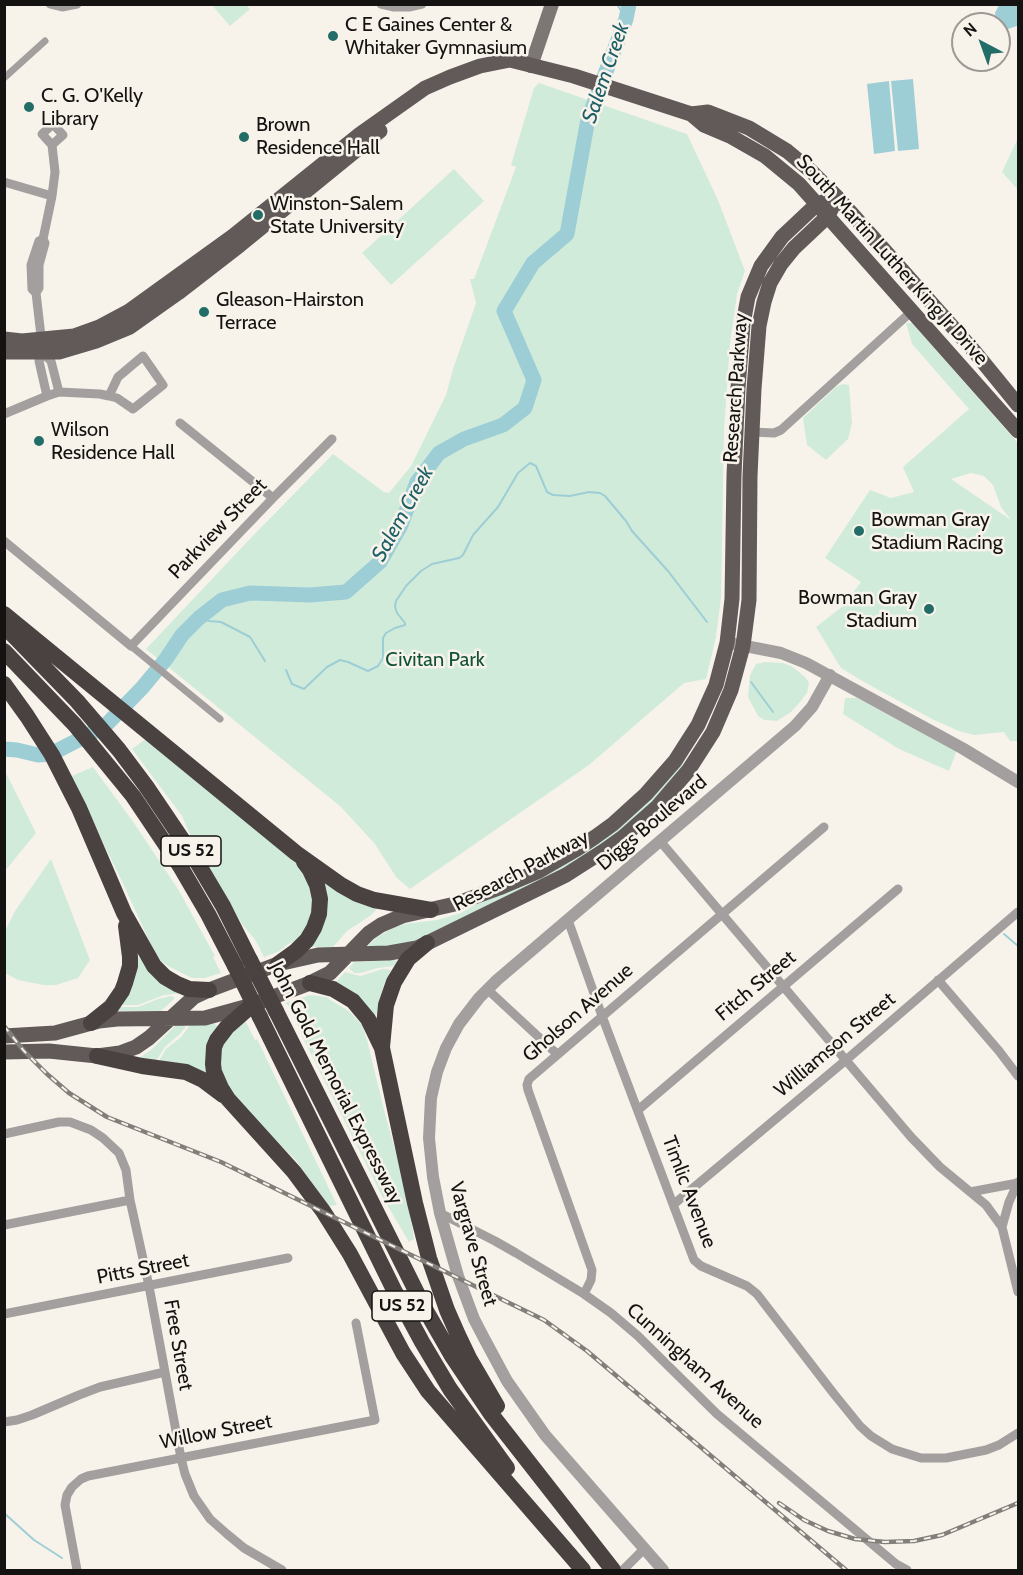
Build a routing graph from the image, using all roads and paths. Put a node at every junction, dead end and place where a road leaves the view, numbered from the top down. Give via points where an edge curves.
1 (50, 4) edge
2 (77, 4) edge
3 (381, 4) edge
4 (422, 4) edge
5 (552, 4) edge
6 (45, 41) dead end
7 (531, 66) junction
8 (4, 78) edge
9 (691, 114) junction
10 (52, 145) dead end
11 (4, 182) edge
12 (52, 196) junction
13 (837, 197) junction
14 (817, 204) junction
15 (828, 216) junction
16 (912, 311) junction
17 (4, 339) edge
18 (42, 346) junction
19 (4, 352) edge
20 (963, 369) junction
21 (60, 392) junction
22 (47, 396) junction
23 (109, 396) junction
24 (1018, 405) edge
25 (1018, 413) edge
26 (4, 414) edge
27 (180, 423) dead end
28 (1018, 431) edge
29 (752, 432) junction
30 (332, 439) dead end
31 (273, 498) junction
32 (4, 541) edge
33 (4, 614) edge
34 (4, 627) edge
35 (727, 642) junction
36 (744, 645) junction
37 (131, 646) junction
38 (4, 651) edge
39 (830, 675) junction
40 (4, 684) edge
41 (220, 719) dead end
42 (1018, 782) edge
43 (824, 827) dead end
44 (660, 842) junction
45 (296, 853) junction
46 (898, 889) dead end
47 (431, 910) junction
48 (1018, 912) edge
49 (124, 913) junction
50 (722, 914) junction
51 (568, 920) junction
52 (427, 944) junction
53 (347, 955) junction
54 (242, 963) junction
55 (278, 964) junction
56 (938, 980) junction
57 (310, 983) junction
58 (783, 986) junction
59 (487, 989) junction
60 (209, 990) junction
61 (262, 1011) junction
62 (602, 1016) junction
63 (171, 1018) junction
64 (91, 1023) junction
65 (4, 1035) edge
66 (382, 1048) junction
67 (4, 1052) edge
68 (557, 1054) junction
69 (97, 1056) junction
70 (846, 1060) junction
71 (1018, 1076) edge
72 (228, 1099) junction
73 (638, 1110) junction
74 (4, 1134) edge
75 (1018, 1183) edge
76 (970, 1192) junction
77 (130, 1200) junction
78 (674, 1204) junction
79 (440, 1213) junction
80 (4, 1225) edge
81 (1002, 1227) junction
82 (288, 1258) dead end
83 (149, 1286) junction
84 (1018, 1292) edge
85 (584, 1294) junction
86 (4, 1314) edge
87 (356, 1323) dead end
88 (165, 1372) junction
89 (4, 1422) edge
90 (1018, 1433) edge
91 (181, 1458) junction
92 (549, 1488) junction
93 (644, 1549) junction
94 (78, 1570) edge
95 (282, 1570) edge
96 (583, 1570) edge
97 (613, 1570) edge
98 (623, 1570) edge
99 (663, 1570) edge
100 (907, 1570) edge

1 - 2 street
3 - 4 street
5 - 7 main road
6 - 8 street
7 - 9 main road, South Martin Luther King Jr Drive
7 - 18 main road, South Martin Luther King Jr Drive via 510,60 480,66 425,88 129,311 99,327
9 - 13 main road, South Martin Luther King Jr Drive via 708,112 762,135 799,161
9 - 14 main road, South Martin Luther King Jr Drive via 704,125 765,156
10 - 12 street
11 - 12 street
12 - 18 street via 43,239 39,241 30,273
13 - 14 main road, Research Parkway
13 - 15 main road, Research Parkway
13 - 24 main road, South Martin Luther King Jr Drive
14 - 15 main road, South Martin Luther King Jr Drive
14 - 35 main road, Research Parkway via 774,246 748,297 738,388 732,599
15 - 16 main road, South Martin Luther King Jr Drive
15 - 29 main road, Research Parkway via 787,256 767,292 759,326
16 - 20 main road, South Martin Luther King Jr Drive
16 - 29 street via 781,430
17 - 18 main road, South Martin Luther King Jr Drive
18 - 19 main road, South Martin Luther King Jr Drive
18 - 21 street
18 - 22 street via 39,361
20 - 25 main road
20 - 28 main road, South Martin Luther King Jr Drive
21 - 22 street
21 - 23 street
22 - 26 street
23 - 23 street via 133,409 163,385 143,356 118,376
27 - 31 street
29 - 36 main road, Research Parkway via 749,600
30 - 31 street, Parkview Street
31 - 37 street, Parkview Street
32 - 37 street
33 - 45 highway
34 - 54 highway, John Gold Memorial Expressway / US 52 via 77,701 163,809 223,906
35 - 36 street
35 - 47 main road, Research Parkway via 716,685 698,725 675,761 630,810 539,871
36 - 39 street via 781,653
36 - 52 main road, Research Parkway via 731,690 712,732 688,771 658,806 586,863
37 - 41 street
38 - 54 highway, John Gold Memorial Expressway / US 52 via 103,758 149,819
39 - 42 street
39 - 44 street, Diggs Boulevard via 812,707 795,726
40 - 49 highway via 62,774
43 - 50 street, Gholson Avenue
44 - 50 street
44 - 51 street, Diggs Boulevard
45 - 47 highway via 357,894
45 - 55 highway via 317,885 319,914 307,940
46 - 58 street, Fitch Street
47 - 53 main road, Research Parkway via 381,925
48 - 56 street, Williamson Street
49 - 60 highway via 159,972 183,987
49 - 64 highway via 130,957 125,983 111,1007
50 - 58 street
50 - 62 street, Gholson Avenue
51 - 59 street, Diggs Boulevard
51 - 62 street, Timlic Avenue
52 - 53 main road, Research Parkway via 399,952
52 - 66 highway via 408,959 394,982 386,1005
53 - 55 main road, Research Parkway via 318,955
53 - 57 main road, Research Parkway via 330,973
54 - 61 highway, John Gold Memorial Expressway / US 52, bridge
55 - 60 main road, Research Parkway
56 - 70 street, Williamson Street
56 - 71 street
57 - 61 main road, Research Parkway
57 - 66 highway via 333,989 353,1001 364,1012
58 - 70 street
58 - 73 street, Fitch Street
59 - 68 street
59 - 79 street, Vargrave Street via 453,1035 434,1085 429,1138
60 - 63 main road, Research Parkway via 194,997
61 - 63 main road, Research Parkway
61 - 72 highway via 227,1027 214,1047 214,1072
61 - 92 highway, John Gold Memorial Expressway / US 52 via 438,1333 480,1400
61 - 96 highway, John Gold Memorial Expressway / US 52 via 426,1350 469,1418
62 - 68 street, Gholson Avenue
62 - 73 street, Timlic Avenue
63 - 64 main road, Research Parkway
63 - 69 main road, Research Parkway via 136,1047
64 - 65 main road, Research Parkway via 55,1033
66 - 92 highway via 422,1231 447,1310 481,1380
67 - 69 main road, Research Parkway
68 - 85 street, Gholson Avenue via 527,1085 592,1270
69 - 72 highway via 186,1072
70 - 76 street via 911,1137
70 - 78 street, Williamson Street
72 - 96 highway via 294,1172 323,1211 428,1391
73 - 78 street, Timlic Avenue
74 - 77 street, Free Street via 59,1122 91,1130 123,1160
75 - 76 street
75 - 81 street
76 - 81 street via 986,1205
77 - 80 street
77 - 83 street, Free Street
78 - 90 street, Timlic Avenue via 694,1260 757,1294 860,1426 879,1442 921,1458 946,1458 985,1450
79 - 85 street, Cunningham Avenue
79 - 93 street, Vargrave Street via 465,1298 507,1381 545,1436
81 - 84 street
82 - 83 street, Pitts Street
83 - 86 street, Pitts Street
83 - 88 street, Free Street
85 - 100 street, Cunningham Avenue via 631,1330 717,1414
87 - 91 street, Willow Street via 375,1420
88 - 89 street via 100,1387 32,1415
88 - 91 street, Free Street
91 - 94 street, Willow Street via 88,1476 76,1483 65,1500 65,1511
91 - 95 street, Free Street via 194,1496 210,1519 244,1548
92 - 97 highway, John Gold Memorial Expressway / US 52
93 - 98 street
93 - 99 street, Vargrave Street

